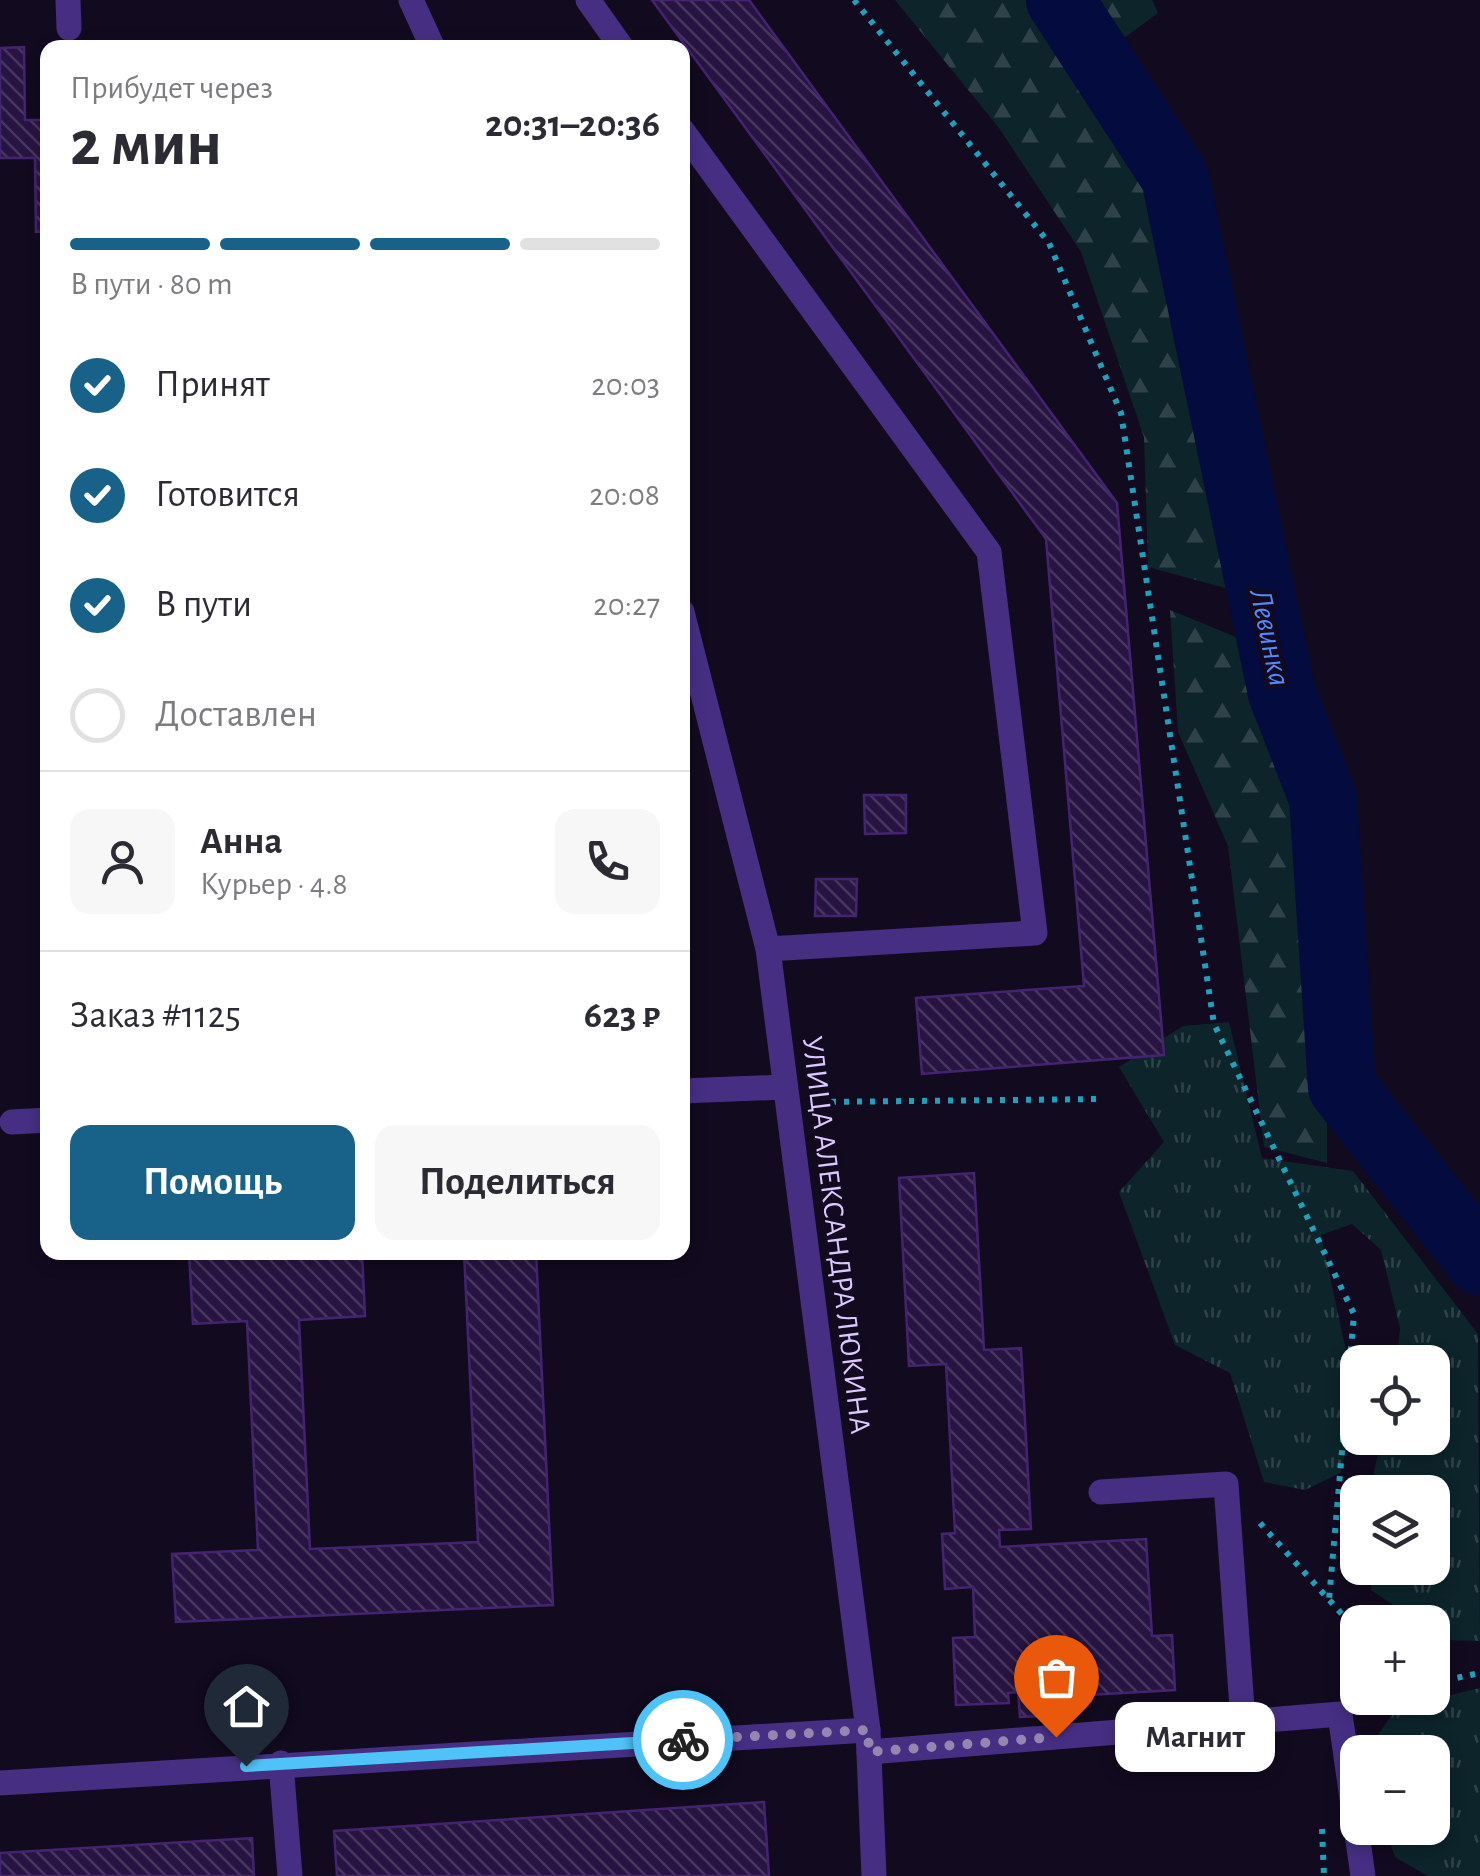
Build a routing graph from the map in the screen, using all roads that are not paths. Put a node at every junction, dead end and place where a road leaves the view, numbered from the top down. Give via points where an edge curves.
1 (68, 0) edge
2 (411, 0) edge
3 (588, 0) edge
4 (69, 28) dead end
5 (429, 40) edge
6 (616, 40) edge
7 (690, 141) edge
8 (690, 643) edge
9 (768, 949) junction
10 (690, 1091) edge
11 (786, 1095) junction
12 (40, 1120) edge
13 (12, 1122) dead end
14 (1102, 1492) dead end
15 (1242, 1722) junction
16 (868, 1741) junction
17 (281, 1763) junction
18 (0, 1783) edge
19 (290, 1876) edge
20 (874, 1876) edge
21 (1363, 1876) edge

1 - 4 street
2 - 5 street
3 - 6 street
7 - 9 street via 989,552 1035,932
8 - 9 street, УЛИЦА АЛЕКСАНДРА ЛЮКИНА
9 - 11 street, УЛИЦА АЛЕКСАНДРА ЛЮКИНА
10 - 11 street
11 - 16 street, УЛИЦА АЛЕКСАНДРА ЛЮКИНА
12 - 13 street
14 - 15 street via 1226,1484
15 - 16 street
15 - 21 street via 1340,1714
16 - 17 street
16 - 20 street, УЛИЦА АЛЕКСАНДРА ЛЮКИНА
17 - 18 street
17 - 19 street

